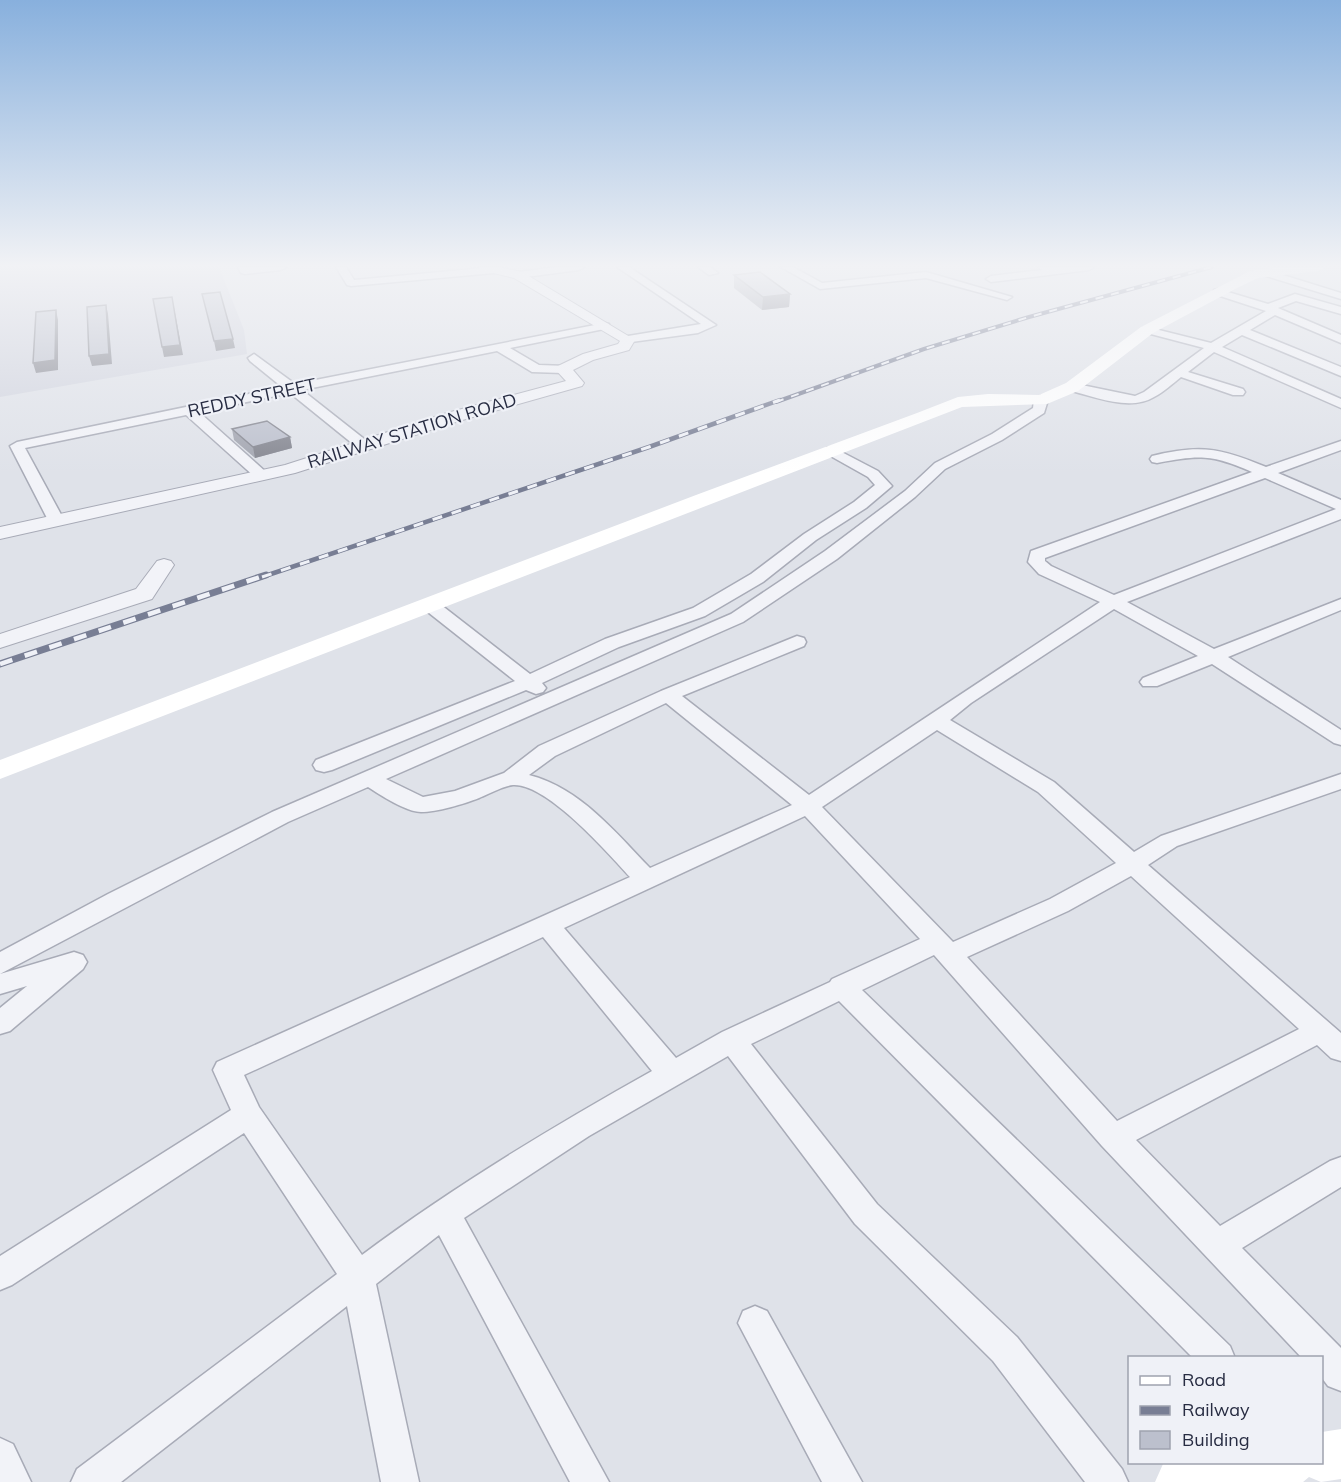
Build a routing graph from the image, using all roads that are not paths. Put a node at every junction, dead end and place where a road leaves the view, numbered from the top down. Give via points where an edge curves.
1 (554, 336) edge
2 (622, 336) edge
3 (655, 336) edge
4 (1139, 336) edge
5 (1172, 336) edge
6 (1232, 336) edge
7 (1254, 336) edge
8 (628, 340) junction
9 (1213, 346) junction
10 (499, 347) junction
11 (254, 358) dead end
12 (563, 369) junction
13 (1177, 372) junction
14 (1341, 372) edge
15 (1072, 387) junction
16 (294, 389) junction
17 (1238, 392) dead end
18 (1041, 400) junction
19 (1341, 404) edge
20 (191, 411) junction
21 (363, 445) junction
22 (1341, 445) edge
23 (832, 451) junction
24 (1157, 459) dead end
25 (1264, 472) junction
26 (261, 475) junction
27 (1341, 506) edge
28 (1341, 513) edge
29 (56, 520) junction
30 (0, 533) edge
31 (164, 565) dead end
32 (1113, 601) junction
33 (1341, 604) edge
34 (430, 605) junction
35 (0, 641) edge
36 (797, 642) dead end
37 (1213, 656) junction
38 (529, 682) junction
39 (1150, 682) dead end
40 (668, 695) junction
41 (551, 700) junction
42 (937, 720) junction
43 (1341, 739) edge
44 (324, 765) dead end
45 (0, 770) edge
46 (369, 778) junction
47 (512, 778) junction
48 (1341, 781) edge
49 (808, 806) junction
50 (1131, 864) junction
51 (647, 880) junction
52 (547, 925) junction
53 (944, 948) junction
54 (0, 964) edge
55 (0, 984) edge
56 (841, 986) junction
57 (0, 1023) edge
58 (1319, 1031) junction
59 (732, 1040) junction
60 (1341, 1050) edge
61 (672, 1074) junction
62 (248, 1115) junction
63 (1113, 1137) junction
64 (1341, 1171) edge
65 (444, 1213) junction
66 (1217, 1245) junction
67 (0, 1274) edge
68 (358, 1277) junction
69 (755, 1323) dead end
70 (1216, 1356) edge
71 (1341, 1373) edge
72 (1341, 1454) edge
73 (0, 1457) edge
74 (1323, 1457) edge
75 (1279, 1464) edge
76 (1305, 1464) edge
77 (12, 1482) edge
78 (90, 1482) edge
79 (400, 1482) edge
80 (590, 1482) edge
81 (843, 1482) edge
82 (1109, 1482) edge
83 (1182, 1482) edge
84 (1317, 1482) edge

1 - 10 street, REDDY STREET
2 - 8 street
3 - 8 street
4 - 15 main road
5 - 9 street
6 - 9 street
7 - 14 street
8 - 12 street via 624,347
9 - 13 street
9 - 19 street
10 - 12 street via 536,369
10 - 16 street, REDDY STREET
11 - 16 street
12 - 21 street, RAILWAY STATION ROAD via 576,383
13 - 15 street via 1149,395 1136,400
13 - 17 street
15 - 18 main road
16 - 20 street, REDDY STREET
16 - 21 street
18 - 23 main road via 958,402
18 - 41 street via 1039,411 940,466 831,555 737,618
20 - 26 street
20 - 29 street, REDDY STREET via 17,446
21 - 26 street, RAILWAY STATION ROAD
22 - 25 street
23 - 34 main road
23 - 38 street via 873,474 884,486 757,578 699,612 612,643
24 - 25 street via 1195,451 1213,452
25 - 27 street
25 - 32 street via 1037,555 1036,562 1045,570
26 - 29 street, RAILWAY STATION ROAD
28 - 32 street
29 - 30 street, RAILWAY STATION ROAD
31 - 35 street via 144,594
32 - 37 street
32 - 42 street
33 - 37 street
34 - 38 street
34 - 45 main road
36 - 40 street
37 - 39 street
37 - 43 street
38 - 41 street
38 - 44 street
40 - 47 street via 547,751
40 - 49 street
41 - 46 street
42 - 49 street
42 - 50 street via 1046,787
46 - 47 street via 421,805 460,797
46 - 54 street via 280,817
47 - 51 street via 530,780 568,803
48 - 50 street via 1169,841
49 - 51 street
49 - 53 street
50 - 53 street via 1059,905
50 - 58 street
51 - 52 street
52 - 61 street
52 - 62 street via 227,1070
53 - 56 street
53 - 63 street
55 - 57 street via 74,962
56 - 59 street
56 - 70 street
58 - 60 street
58 - 63 street
59 - 61 street
59 - 82 street via 866,1214 1005,1348
61 - 65 street via 578,1127
62 - 67 street
62 - 68 street
63 - 66 street
64 - 66 street
65 - 68 street
65 - 80 street
66 - 71 street
68 - 78 street
68 - 79 street
69 - 81 street
72 - 74 main road
73 - 77 street
75 - 83 main road
76 - 84 street

